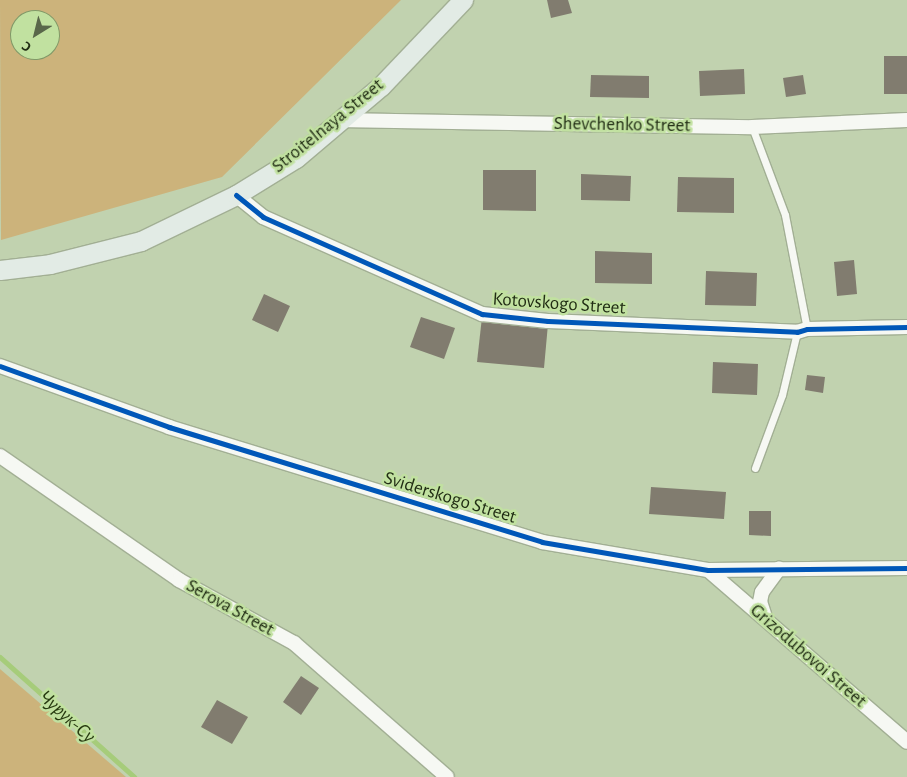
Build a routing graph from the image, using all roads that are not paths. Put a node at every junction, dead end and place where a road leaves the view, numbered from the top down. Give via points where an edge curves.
1 (463, 0) edge
2 (338, 120) junction
3 (907, 120) edge
4 (752, 127) junction
5 (236, 195) junction
6 (0, 270) edge
7 (907, 327) edge
8 (802, 330) junction
9 (0, 366) edge
10 (0, 456) edge
11 (755, 468) dead end
12 (907, 568) edge
13 (779, 569) junction
14 (708, 570) junction
15 (766, 618) junction
16 (907, 742) edge
17 (446, 777) edge

1 - 2 main road, Stroitelnaya Street via 381,86
2 - 4 street, Shevchenko Street
2 - 5 main road, Stroitelnaya Street via 296,158
3 - 4 street, Shevchenko Street
4 - 8 lane via 785,214
5 - 6 main road, Stroitelnaya Street via 141,241 50,264
5 - 8 street, Kotovskogo Street via 263,217 482,314 548,321
7 - 8 street, Kotovskogo Street
8 - 11 lane
9 - 14 street, Sviderskogo Street via 169,427 542,542
10 - 17 street, Serova Street via 179,580 294,643
12 - 13 street, Sviderskogo Street
13 - 14 street, Sviderskogo Street
13 - 15 street via 762,592 760,602
14 - 15 street, Grizodubovoi Street
15 - 16 street, Grizodubovoi Street

